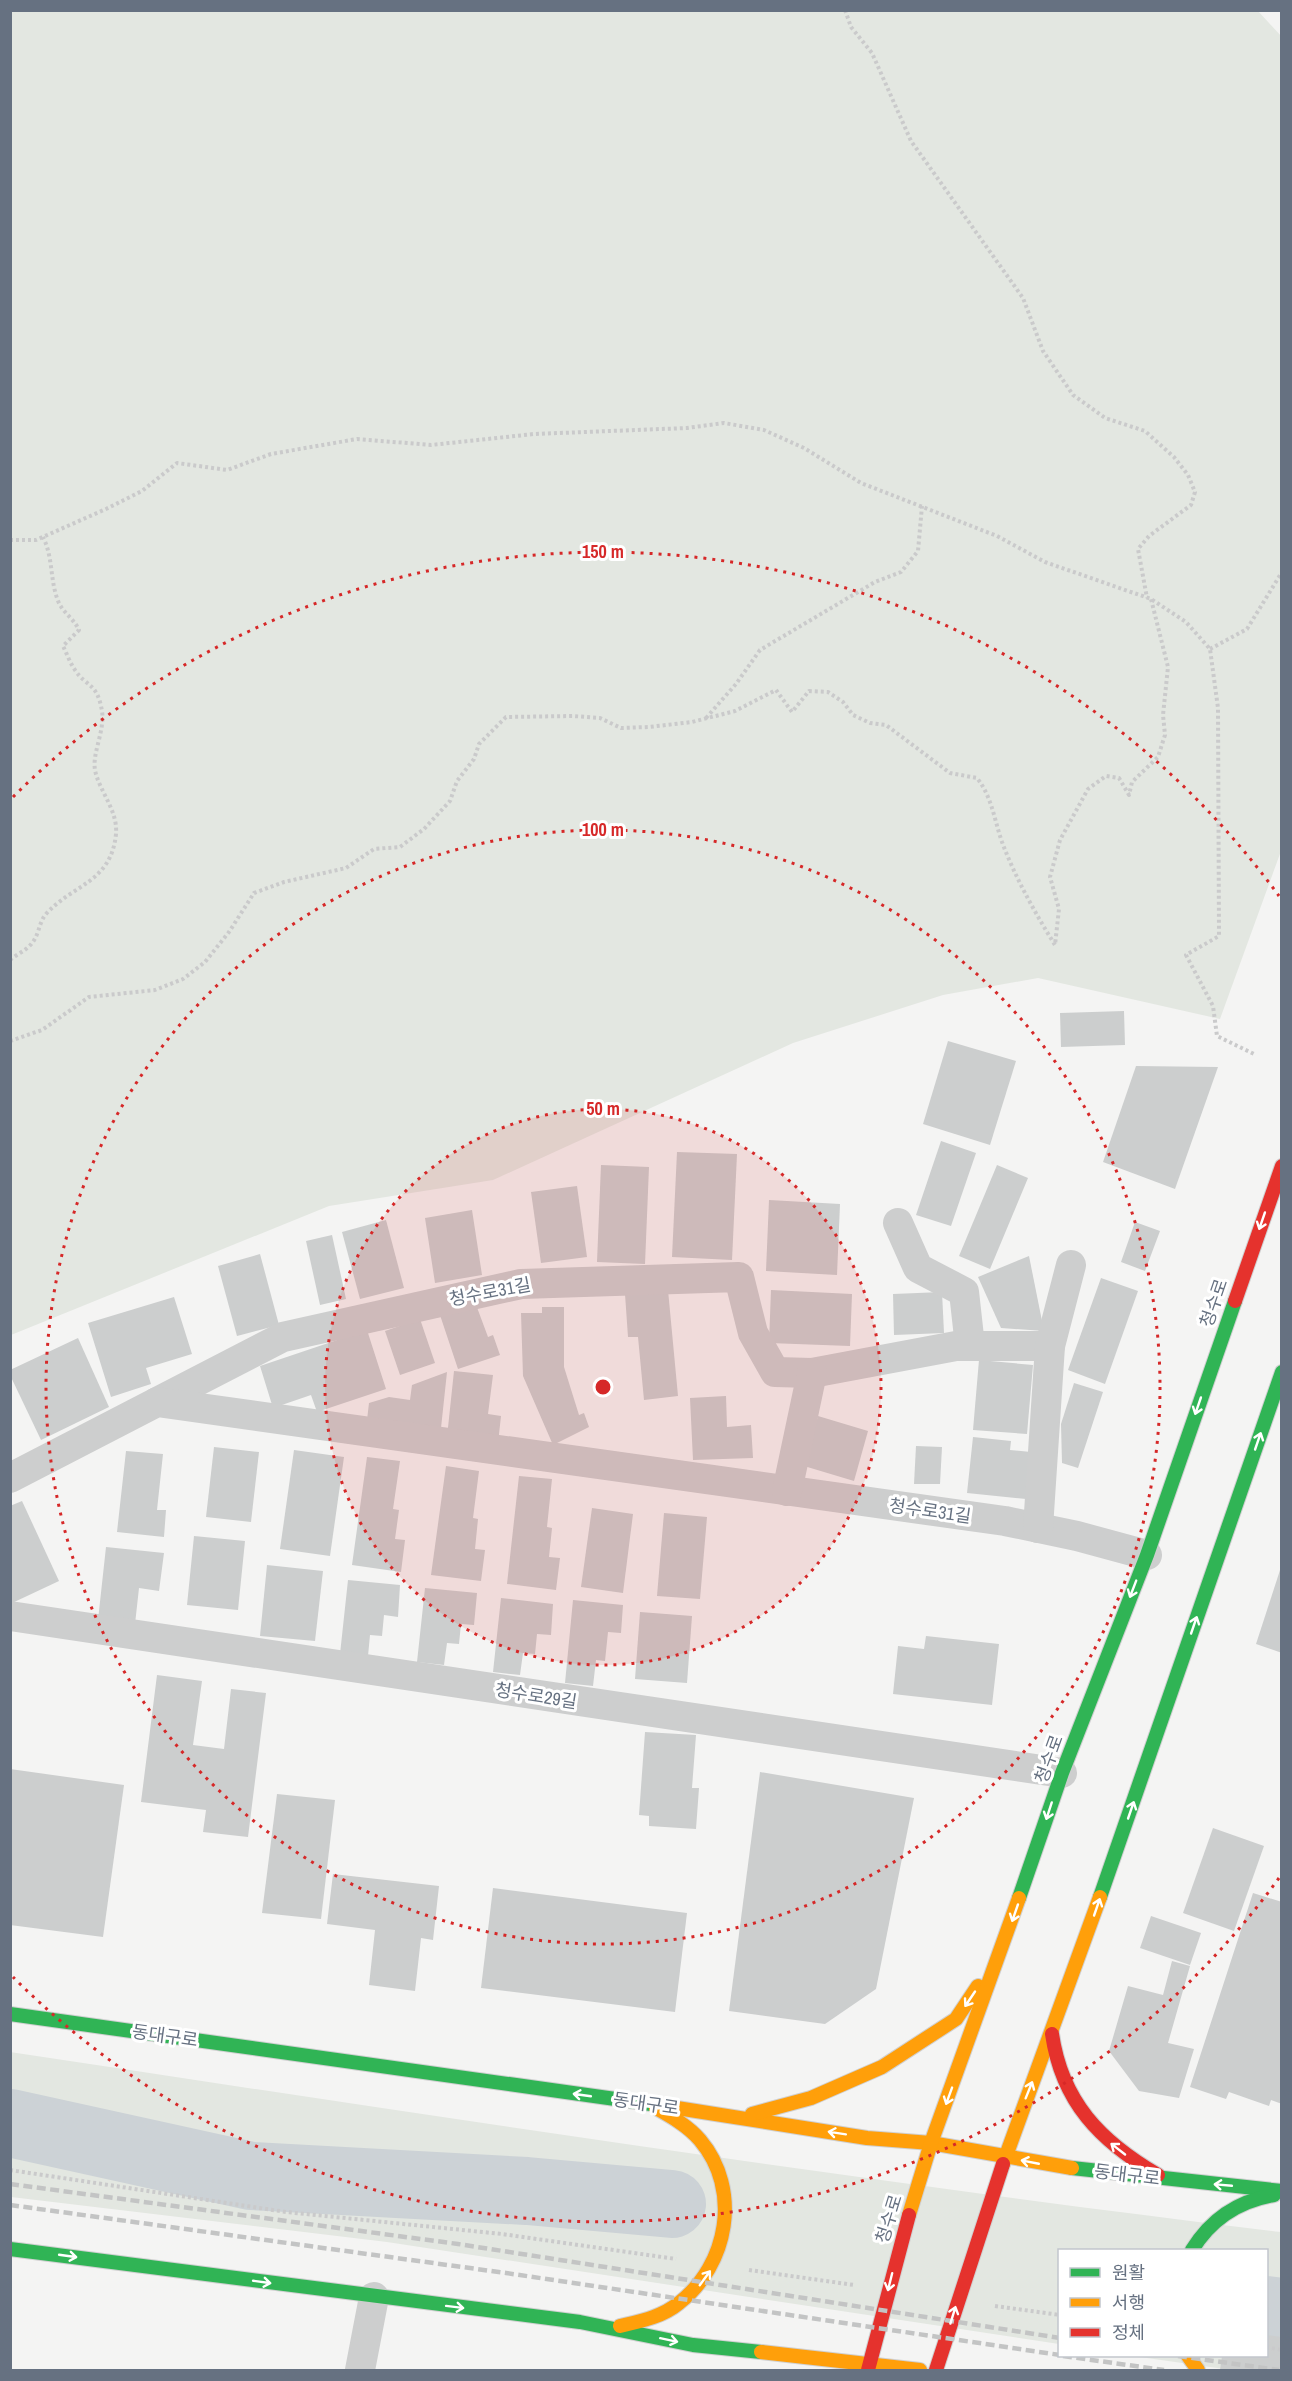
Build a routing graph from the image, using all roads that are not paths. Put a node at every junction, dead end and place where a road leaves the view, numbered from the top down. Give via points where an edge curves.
1 (1281, 1166) edge
2 (898, 1223) dead end
3 (1071, 1265) dead end
4 (970, 1346) junction
5 (1050, 1346) junction
6 (1281, 1372) edge
7 (812, 1373) junction
8 (157, 1402) junction
9 (10, 1478) edge
10 (787, 1491) junction
11 (1038, 1528) junction
12 (1147, 1555) junction
13 (10, 1616) edge
14 (1062, 1773) junction
15 (1002, 1950) junction
16 (10, 2014) edge
17 (1052, 2034) junction
18 (625, 2100) junction
19 (735, 2117) junction
20 (931, 2144) junction
21 (1005, 2157) junction
22 (1167, 2180) junction
23 (1281, 2192) edge
24 (10, 2249) edge
25 (1192, 2249) edge
26 (374, 2297) junction
27 (580, 2322) junction
28 (693, 2345) junction
29 (1189, 2357) edge
30 (720, 2363) dead end
31 (869, 2368) edge
32 (360, 2370) edge
33 (920, 2370) edge
34 (936, 2370) edge
35 (1198, 2370) edge

1 -> 12 main road, 청수로
2 - 4 street via 918,1268 964,1292
3 - 5 street
4 - 5 street, 청수로31길
4 - 7 street, 청수로31길
5 - 11 street
17 -> 6 main road
7 - 8 street, 청수로31길 via 775,1372 753,1333 739,1276 521,1284 283,1337
7 - 10 street
8 - 9 street, 청수로31길
8 - 10 street, 청수로31길
10 - 11 street, 청수로31길
11 - 12 street, 청수로31길
12 -> 14 main road, 청수로
13 - 14 street, 청수로29길
14 -> 15 main road, 청수로
15 -> 19 main road via 956,2019 920,2044 838,2088
15 -> 20 main road, 청수로
18 -> 16 main road, 동대구로
21 -> 17 main road
22 -> 17 main road via 1113,2147 1091,2124 1072,2098 1054,2058
18 - 19 main road, 동대구로
27 -> 18 main road via 611,2327 642,2324 671,2312 695,2291 714,2266 725,2236 726,2205 720,2174 705,2146 683,2124 656,2108
20 -> 19 main road, 동대구로
20 - 21 main road, 동대구로
20 -> 31 main road, 청수로 via 900,2244
22 -> 21 main road, 동대구로
34 -> 21 main road
23 -> 22 main road, 동대구로
23 - 25 main road via 1258,2196 1224,2213
24 -> 26 main road
26 -> 27 main road
26 - 32 street
27 -> 28 main road
28 - 30 main road
28 - 31 main road
29 - 35 main road
31 - 33 main road

